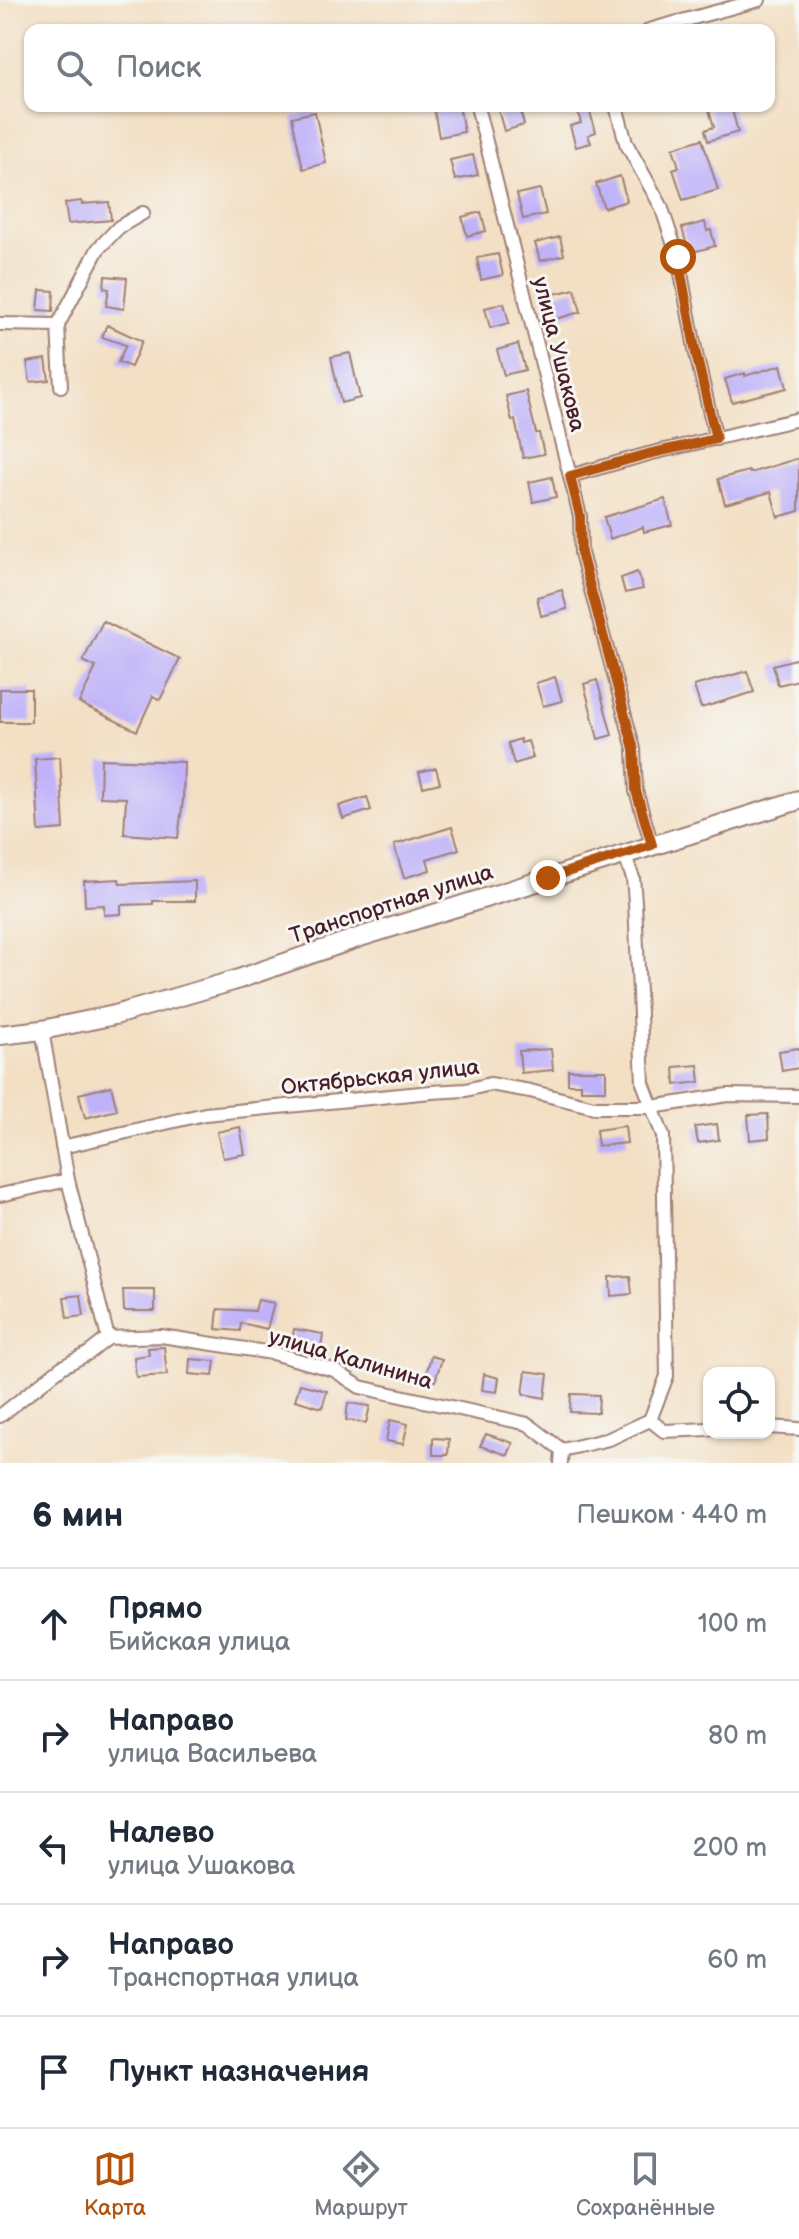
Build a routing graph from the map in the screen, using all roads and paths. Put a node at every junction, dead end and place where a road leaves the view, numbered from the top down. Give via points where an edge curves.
1 (759, 0) edge
2 (671, 24) edge
3 (479, 112) edge
4 (618, 112) edge
5 (143, 213) dead end
6 (0, 324) edge
7 (58, 325) junction
8 (61, 386) dead end
9 (799, 419) edge
10 (716, 439) junction
11 (570, 476) junction
12 (799, 800) edge
13 (652, 845) junction
14 (624, 854) junction
15 (42, 1030) junction
16 (0, 1035) edge
17 (799, 1096) edge
18 (652, 1107) junction
19 (62, 1147) junction
20 (68, 1180) junction
21 (0, 1195) edge
22 (108, 1338) junction
23 (0, 1416) edge
24 (650, 1420) junction
25 (775, 1427) edge
26 (703, 1429) edge
27 (799, 1429) edge
28 (561, 1456) edge

1 - 2 street
3 - 11 street, улица Ушакова
4 - 10 street via 626,143 661,206 678,257
5 - 7 street via 119,227 98,249
6 - 7 street
7 - 8 street
9 - 10 street
10 - 11 street
11 - 13 street, улица Ушакова via 580,516 581,553 634,749 636,791
12 - 13 main road, Транспортная улица
13 - 14 main road, Транспортная улица
14 - 15 main road, Транспортная улица via 233,981
14 - 18 street via 633,878 643,1083
15 - 16 main road, Транспортная улица
15 - 19 street
17 - 18 street, Октябрьская улица via 728,1095
18 - 19 street, Октябрьская улица via 594,1107 490,1084 205,1114
18 - 24 street via 663,1136 667,1376
19 - 20 street
20 - 21 street
20 - 22 street
22 - 23 street
22 - 28 street, улица Калинина via 161,1336 272,1353 334,1370 360,1387 528,1424
24 - 26 street via 664,1431
24 - 28 street
25 - 27 street

